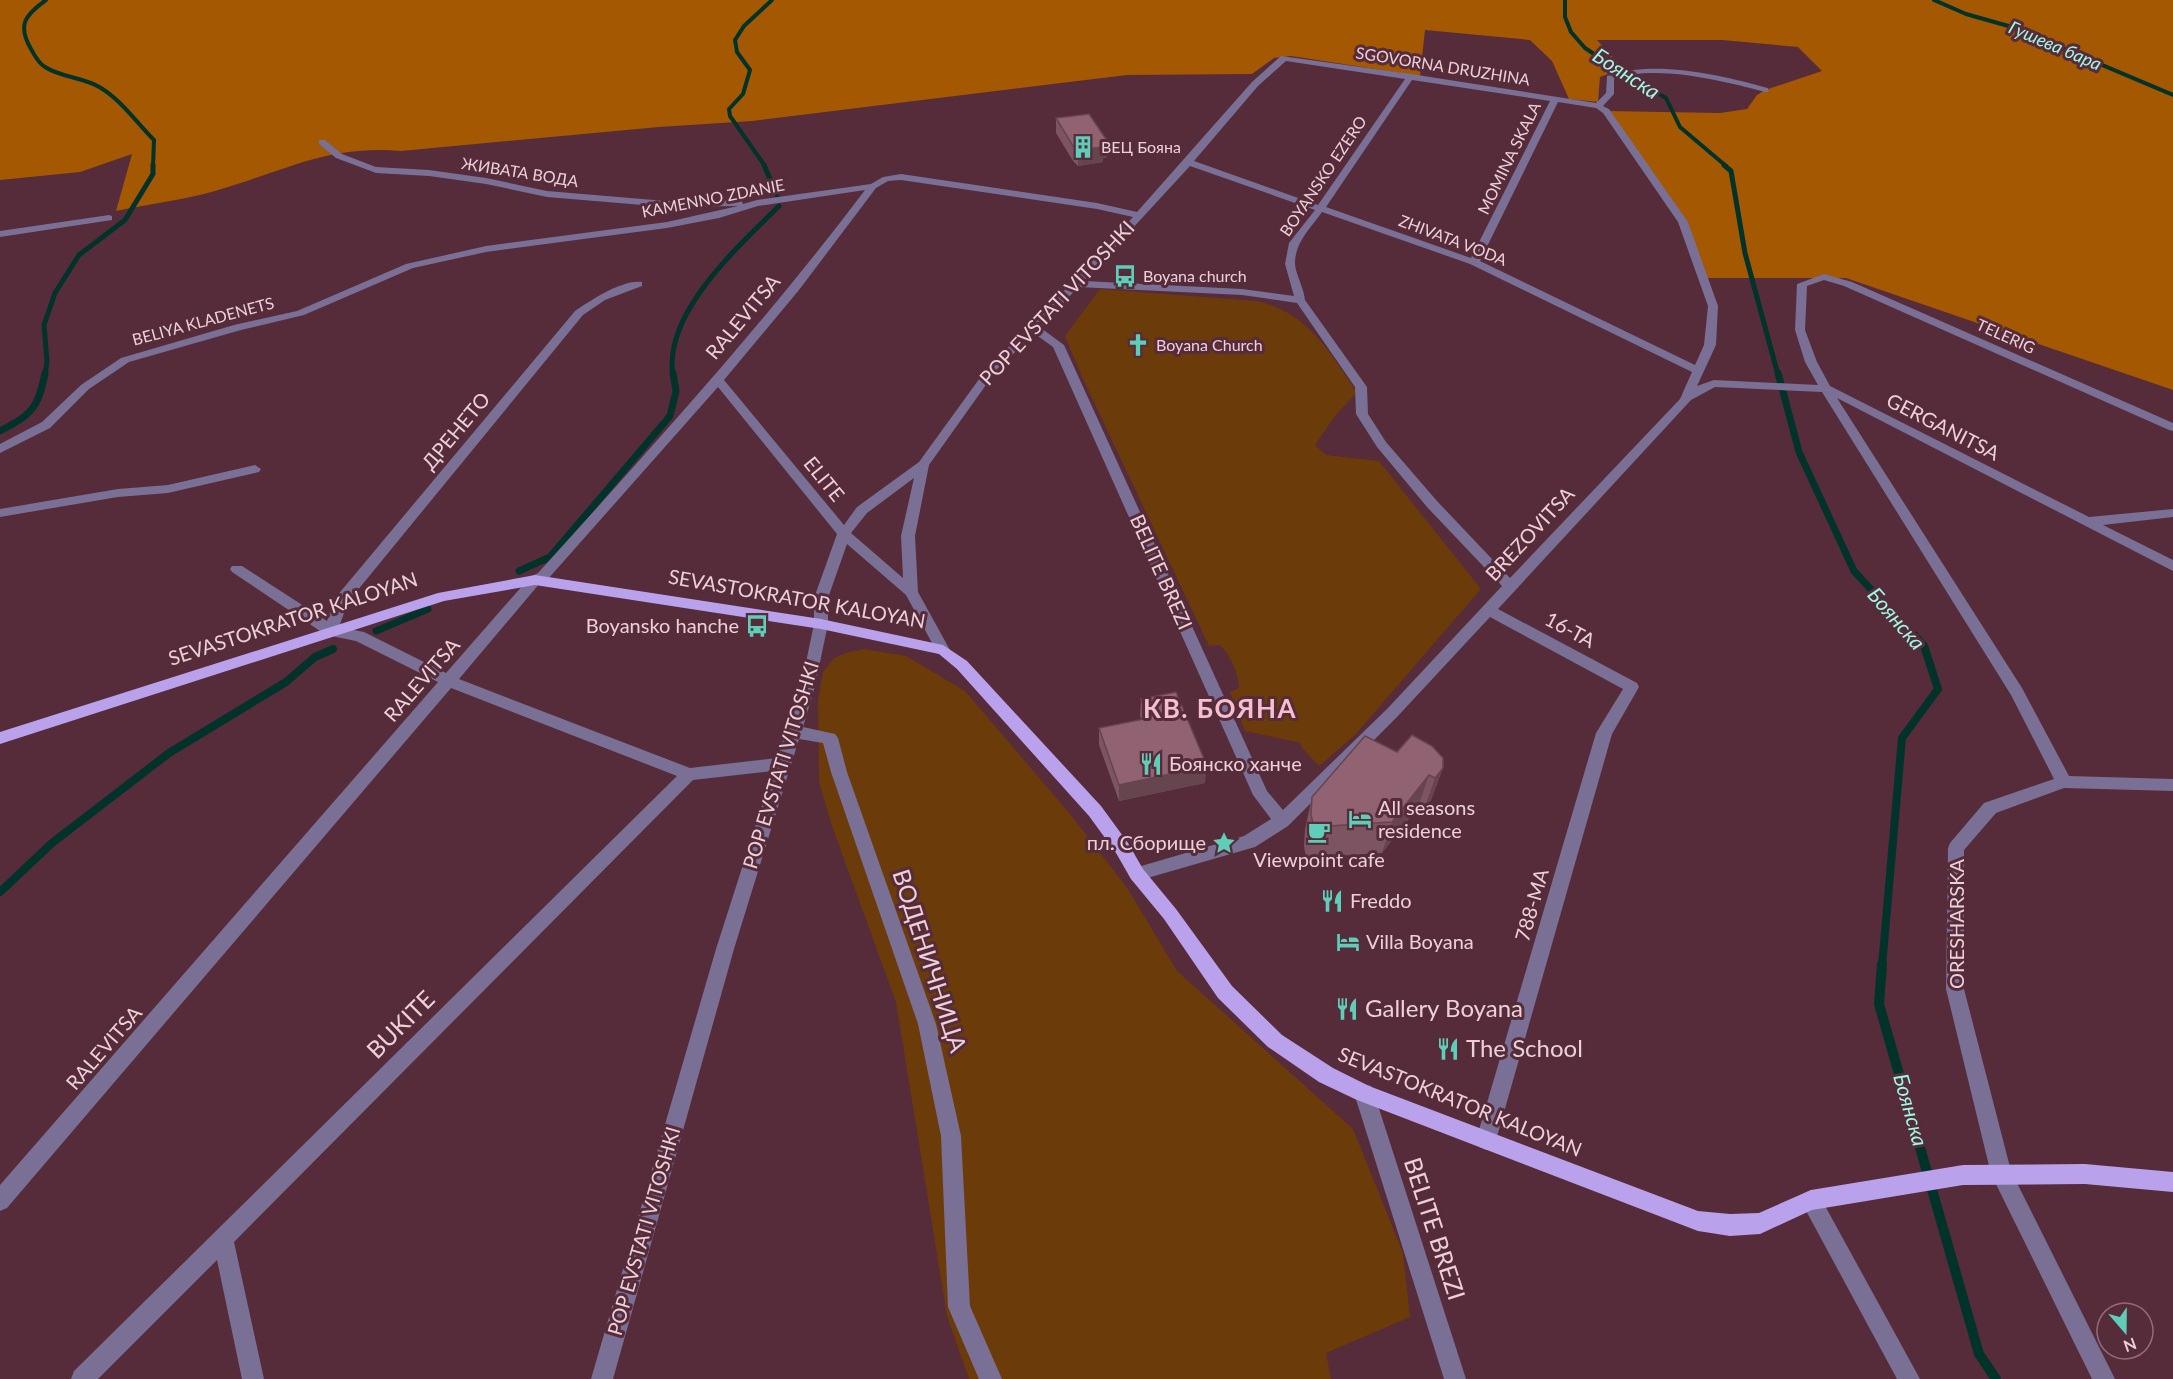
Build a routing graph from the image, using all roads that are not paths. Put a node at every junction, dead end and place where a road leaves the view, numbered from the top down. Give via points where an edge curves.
1 (1284, 58) joint
2 (1411, 76) junction
3 (1765, 90) dead end
4 (1555, 99) junction
5 (1598, 106) junction
6 (322, 142) dead end
7 (1187, 162) junction
8 (873, 186) junction
9 (757, 203) junction
10 (1320, 209) junction
11 (1139, 215) junction
12 (109, 218) dead end
13 (0, 234) edge
14 (1474, 262) junction
15 (638, 284) dead end
16 (1076, 284) junction
17 (1300, 300) junction
18 (300, 313) joint
19 (1035, 328) junction
20 (1698, 371) junction
21 (718, 380) junction
22 (1828, 389) junction
23 (1685, 400) junction
24 (2173, 428) edge
25 (0, 449) edge
26 (923, 465) junction
27 (255, 469) dead end
28 (0, 513) edge
29 (2173, 513) edge
30 (2085, 522) junction
31 (844, 534) junction
32 (2173, 566) edge
33 (237, 569) dead end
34 (535, 580) junction
35 (1510, 586) junction
36 (911, 592) junction
37 (1489, 610) junction
38 (821, 624) junction
39 (331, 631) junction
40 (943, 650) junction
41 (449, 681) junction
42 (1632, 687) joint
43 (794, 732) junction
44 (0, 738) edge
45 (784, 764) junction
46 (689, 774) junction
47 (2064, 782) junction
48 (2173, 785) edge
49 (1282, 822) junction
50 (1137, 874) junction
51 (1364, 1093) junction
52 (1486, 1140) junction
53 (2001, 1174) junction
54 (2173, 1182) edge
55 (1811, 1200) junction
56 (0, 1201) edge
57 (223, 1240) junction
58 (82, 1379) edge
59 (253, 1379) edge
60 (602, 1379) edge
61 (990, 1379) edge
62 (1455, 1379) edge
63 (1909, 1379) edge
64 (2104, 1379) edge

1 - 2 street, SGOVORNA DRUZHINA
1 - 7 street, POP EVSTATI VITOSHKI via 1255,84
2 - 4 street, SGOVORNA DRUZHINA
2 - 10 street, BOYANSKO EZERO
3 - 5 street via 1747,83 1638,70 1610,78 1610,94
4 - 5 street, SGOVORNA DRUZHINA
4 - 14 street, MOMINA SKALA
5 - 20 street, BREZOVITSA via 1606,111 1683,222 1713,306 1710,345
6 - 9 street, ЖИВАТА ВОДА via 339,156 361,166 486,181 547,194 666,204
7 - 10 street, ZHIVATA VODA
7 - 11 street, POP EVSTATI VITOSHKI
8 - 9 street, KAMENNO ZDANIE
8 - 11 street, KAMENNO ZDANIE via 906,176
8 - 21 street, RALEVITSA
9 - 18 street, KAMENNO ZDANIE via 667,225 486,249 426,261
10 - 14 street, ZHIVATA VODA
10 - 17 street, BOYANSKO EZERO via 1290,254
11 - 16 street, POP EVSTATI VITOSHKI
12 - 13 street
14 - 20 street, ZHIVATA VODA
15 - 39 street, ДРЕНЕТО via 601,298 579,313 341,600
16 - 17 street via 1242,292
16 - 19 street, POP EVSTATI VITOSHKI
17 - 35 street, BOYANSKO EZERO via 1361,387 1362,414 1381,444
18 - 25 street, BELIYA KLADENETS via 125,360 85,387 46,425
19 - 26 street, POP EVSTATI VITOSHKI via 994,366
19 - 49 street, BELITE BREZI via 1058,345 1261,795
20 - 23 street, BREZOVITSA
21 - 31 street, ELITE
21 - 34 street, RALEVITSA via 543,576
22 - 23 street, GERGANITSA via 1714,383
22 - 24 street, TELERIG via 1811,362 1800,330 1802,284 1824,277 1848,284
22 - 30 street, GERGANITSA
22 - 47 street via 1844,421 2017,692
23 - 35 street, BREZOVITSA
26 - 31 street, POP EVSTATI VITOSHKI via 862,510
26 - 36 street via 908,536
27 - 28 street via 168,489 118,493
29 - 30 street
30 - 32 street, GERGANITSA
31 - 36 street, ELITE
31 - 38 street, POP EVSTATI VITOSHKI via 821,598
33 - 39 street
34 - 38 main road, SEVASTOKRATOR KALOYAN
34 - 39 main road, SEVASTOKRATOR KALOYAN via 443,596
34 - 41 street, RALEVITSA
35 - 37 street, BREZOVITSA
36 - 40 street
37 - 42 street, 16-ТА
37 - 49 street, BREZOVITSA
38 - 40 main road, SEVASTOKRATOR KALOYAN
38 - 43 street, POP EVSTATI VITOSHKI
39 - 41 street via 359,636
39 - 44 main road, SEVASTOKRATOR KALOYAN
40 - 50 main road, SEVASTOKRATOR KALOYAN via 962,665 1095,811
41 - 46 street
41 - 56 street, RALEVITSA
42 - 52 street, 788-МА via 1604,733
43 - 45 street, POP EVSTATI VITOSHKI
43 - 61 street, ВОДЕНИЧНИЦА via 830,738 927,1024 951,1136 959,1307
45 - 46 street
45 - 60 street, POP EVSTATI VITOSHKI via 725,950
46 - 57 street, BUKITE
47 - 48 street
47 - 53 street, ORESHARSKA via 1990,808 1956,848 1955,989
49 - 50 street, BREZOVITSA via 1249,842
50 - 51 main road, SEVASTOKRATOR KALOYAN via 1225,992 1250,1018 1300,1059
51 - 52 main road, SEVASTOKRATOR KALOYAN
51 - 62 street, BELITE BREZI
52 - 55 main road, SEVASTOKRATOR KALOYAN via 1698,1221 1760,1223
53 - 54 main road, SEVASTOKRATOR KALOYAN via 2085,1174
53 - 55 main road, SEVASTOKRATOR KALOYAN via 1963,1175
53 - 64 street, ORESHARSKA
55 - 63 street
57 - 58 street, BUKITE
57 - 59 street

